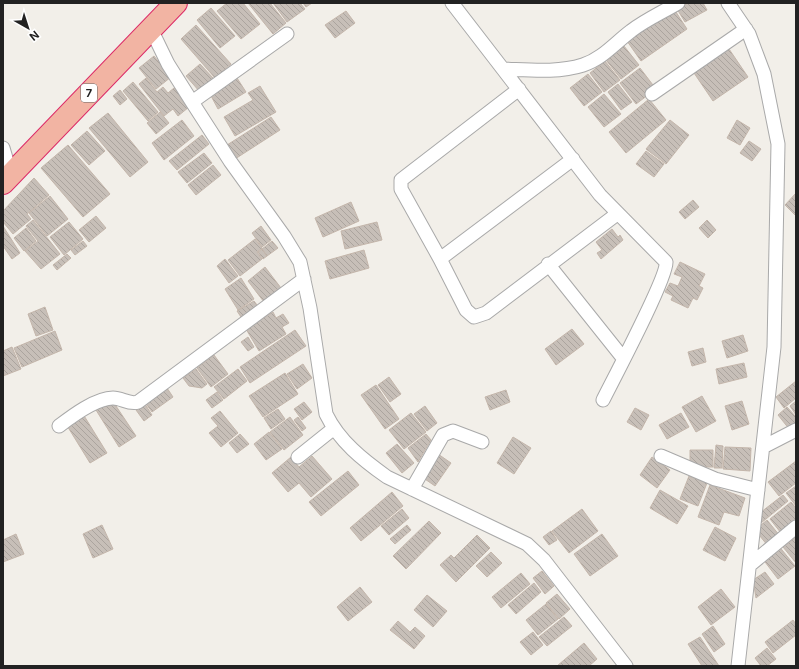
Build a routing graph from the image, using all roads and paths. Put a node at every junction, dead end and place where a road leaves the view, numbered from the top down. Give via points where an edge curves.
1 (176, 3) edge
2 (452, 3) edge
3 (678, 3) edge
4 (728, 3) edge
5 (151, 29) junction
6 (746, 29) junction
7 (287, 34) dead end
8 (503, 69) junction
9 (519, 89) junction
10 (652, 94) dead end
11 (192, 102) junction
12 (3, 148) edge
13 (573, 159) junction
14 (7, 179) edge
15 (617, 214) junction
16 (440, 259) junction
17 (548, 264) junction
18 (304, 279) junction
19 (623, 358) junction
20 (603, 400) dead end
21 (59, 426) dead end
22 (333, 429) junction
23 (796, 430) edge
24 (482, 442) dead end
25 (763, 448) junction
26 (661, 456) dead end
27 (298, 458) dead end
28 (412, 489) junction
29 (758, 490) junction
30 (796, 528) edge
31 (750, 565) junction
32 (626, 666) edge
33 (738, 666) edge

1 - 5 highway, 7
2 - 8 street
3 - 8 street via 632,31 603,55 584,65 539,71
4 - 6 street
5 - 11 street via 168,64
5 - 14 highway, 7
6 - 10 street
6 - 25 street via 764,74 778,144 774,347
7 - 11 street
8 - 9 street
9 - 13 street
9 - 16 street via 401,180 401,189
11 - 18 street via 230,161 284,236 300,262
12 - 14 street
13 - 15 street
13 - 16 street
15 - 17 street
15 - 19 street via 664,258 667,267
16 - 17 street via 466,310 474,317 486,312
17 - 19 street
18 - 21 street via 138,402 131,403 112,398 77,413
18 - 22 street via 326,414
19 - 20 street
22 - 27 street
22 - 28 street via 367,462 387,477
23 - 25 street
24 - 28 street via 452,431 443,435
25 - 29 street
26 - 29 street via 715,479
28 - 32 street via 527,544 544,560
29 - 31 street
30 - 31 street
31 - 33 street

